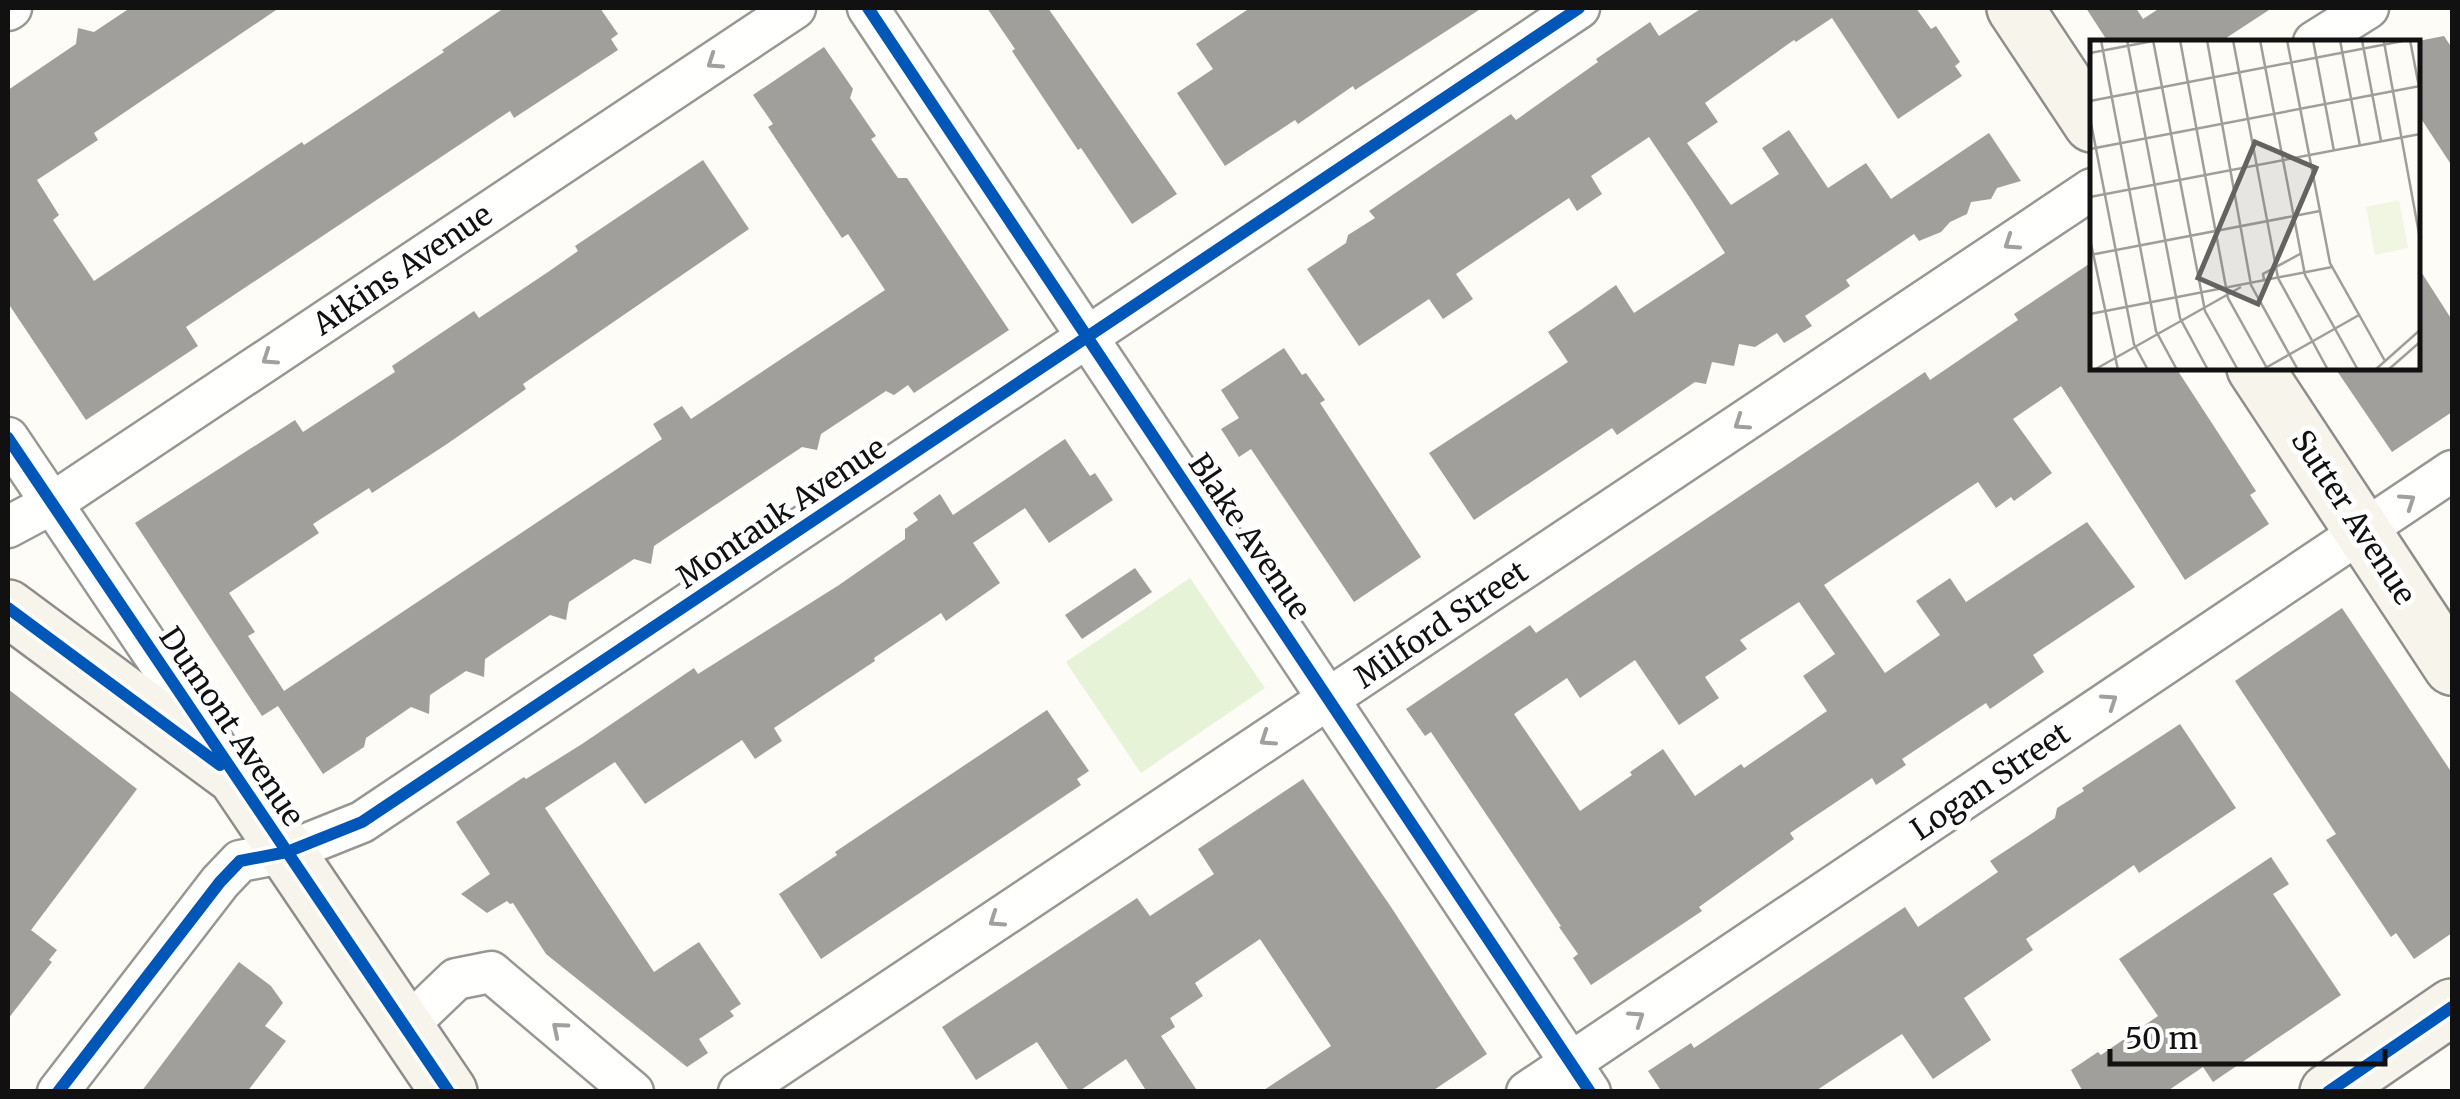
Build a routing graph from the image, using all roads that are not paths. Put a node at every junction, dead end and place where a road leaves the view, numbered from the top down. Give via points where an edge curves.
1 (795, 8) edge
2 (868, 8) edge
3 (1579, 8) edge
4 (2015, 8) edge
5 (2368, 8) edge
6 (2317, 40) edge
7 (2090, 121) edge
8 (2090, 190) edge
9 (1088, 336) junction
10 (2255, 370) edge
11 (8, 438) edge
12 (2452, 471) edge
13 (51, 504) junction
14 (8, 527) edge
15 (2364, 531) junction
16 (8, 608) edge
17 (2452, 668) edge
18 (1328, 698) junction
19 (236, 777) junction
20 (288, 852) junction
21 (2452, 1007) edge
22 (406, 1027) junction
23 (1580, 1077) edge
24 (58, 1092) edge
25 (450, 1092) edge
26 (633, 1092) edge
27 (739, 1092) edge
28 (1527, 1092) edge
29 (2328, 1092) edge

1 -> 13 street, Atkins Avenue
2 - 9 street, Blake Avenue
3 - 9 street, Montauk Avenue
4 - 7 street
5 - 6 street
8 -> 18 street, Milford Street
9 - 18 street, Blake Avenue
9 - 20 street, Montauk Avenue via 362,822
10 - 15 street, Sutter Avenue
11 - 13 street, Dumont Avenue
15 -> 12 street, Logan Street
13 - 14 street, Atkins Avenue
13 - 19 street, Dumont Avenue
15 - 17 street, Sutter Avenue
23 -> 15 street, Logan Street
16 - 19 street
18 - 23 street, Blake Avenue
18 -> 27 street, Milford Street
19 - 20 street, Dumont Avenue
20 - 22 street, Dumont Avenue
20 - 24 street, Montauk Avenue via 240,860
21 - 29 street
22 - 25 street, Dumont Avenue
26 -> 22 street via 491,972 456,980
23 - 28 street, Logan Street

